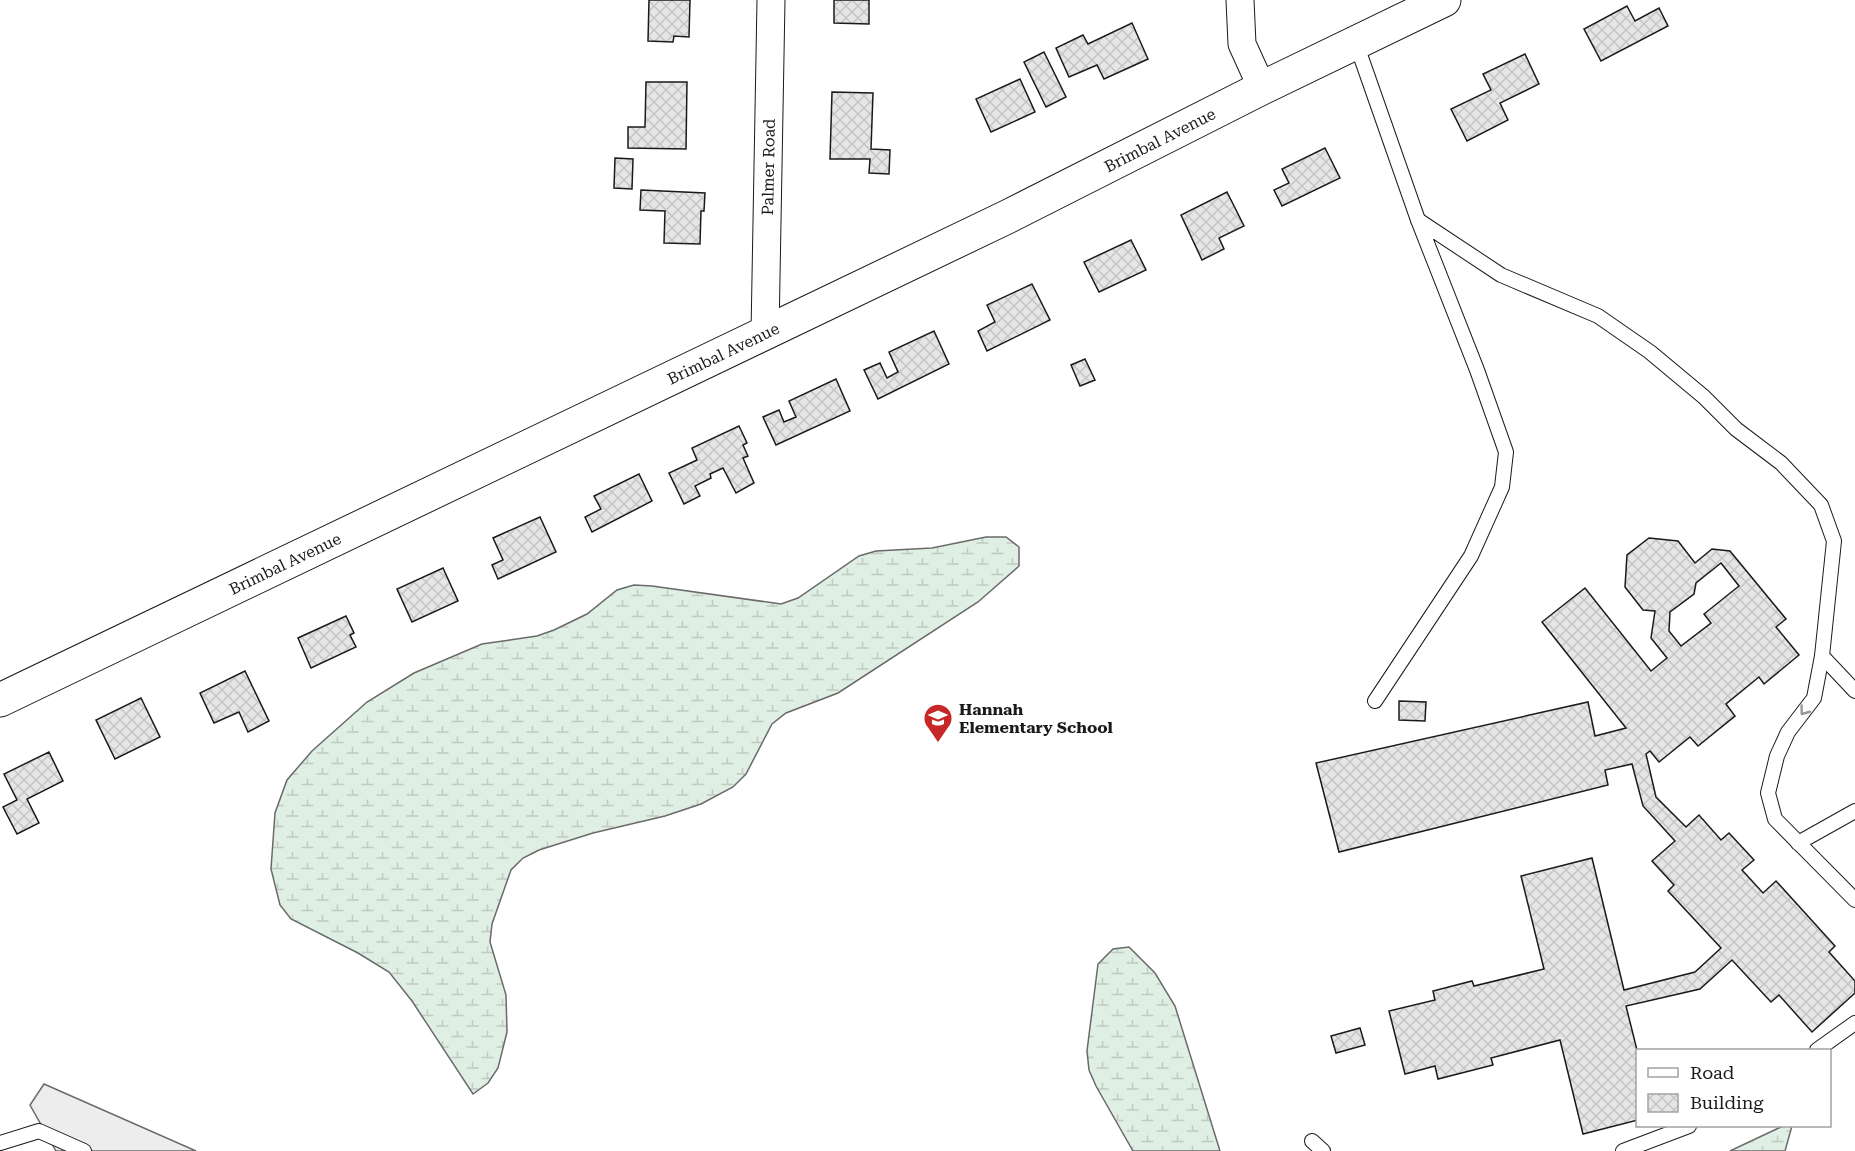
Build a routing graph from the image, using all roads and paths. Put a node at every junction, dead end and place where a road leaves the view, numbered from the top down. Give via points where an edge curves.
1 (771, 0) edge
2 (1240, 0) edge
3 (1444, 0) edge
4 (1356, 43) junction
5 (1262, 88) junction
6 (1418, 220) junction
7 (765, 333) junction
8 (1822, 656) junction
9 (1855, 691) edge
10 (0, 700) edge
11 (1374, 701) dead end
12 (1855, 811) edge
13 (1798, 843) junction
14 (1855, 900) edge
15 (1855, 1023) edge
16 (1818, 1049) edge
17 (1684, 1127) edge
18 (1312, 1141) dead end
19 (0, 1143) edge
20 (84, 1151) edge
21 (1323, 1151) edge
22 (1623, 1151) edge

1 - 7 street, Palmer Road
2 - 5 street via 1242,44
3 - 4 main road, Brimbal Avenue
4 - 5 main road, Brimbal Avenue
4 - 6 lane
5 - 7 main road, Brimbal Avenue
6 - 8 lane via 1501,275 1598,315 1704,397 1736,429 1781,463 1821,505 1834,542
6 - 11 lane via 1506,452 1502,487 1471,555
7 - 10 main road, Brimbal Avenue
8 - 9 lane
8 -> 13 lane via 1814,698 1788,732 1768,793 1775,819
12 - 13 lane
13 - 14 lane
15 - 16 lane
17 - 22 lane
18 - 21 lane
19 - 20 lane via 39,1131

